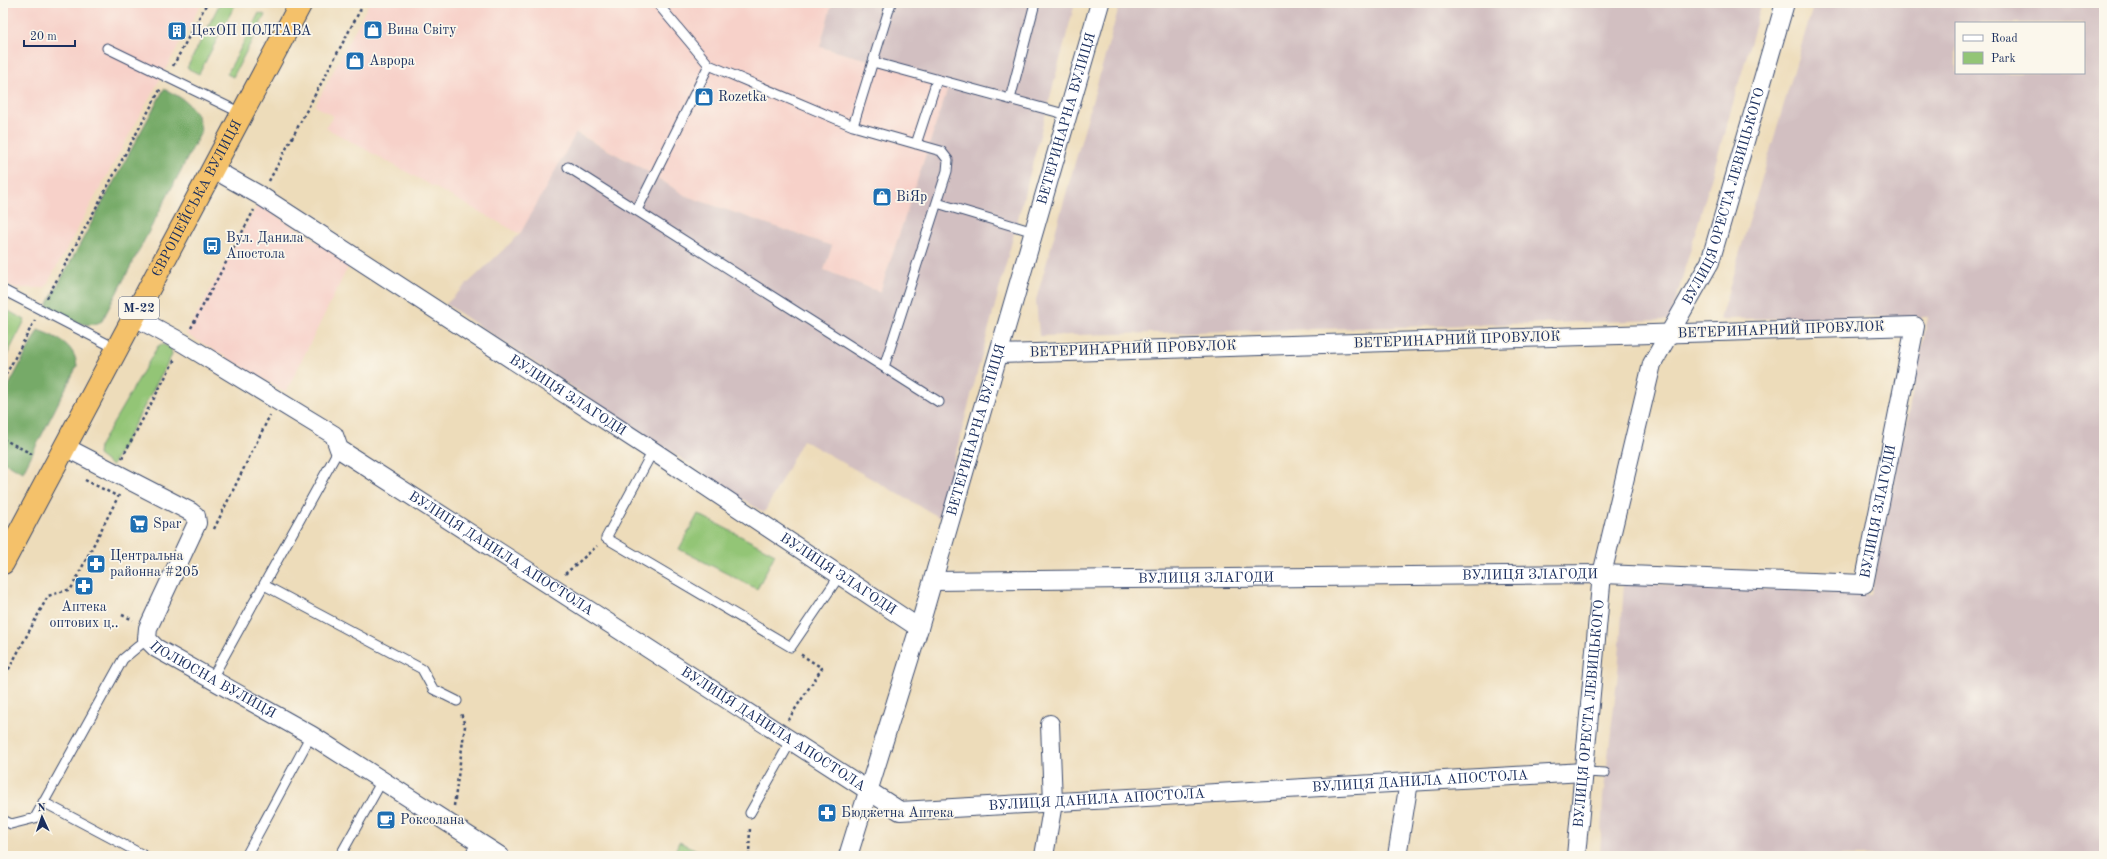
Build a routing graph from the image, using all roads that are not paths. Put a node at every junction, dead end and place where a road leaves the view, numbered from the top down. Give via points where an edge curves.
1 (301, 3) edge
2 (657, 3) edge
3 (891, 3) edge
4 (1035, 3) edge
5 (1100, 3) edge
6 (1785, 3) edge
7 (107, 48) dead end
8 (873, 62) junction
9 (709, 64) junction
10 (936, 80) junction
11 (1010, 99) junction
12 (242, 114) junction
13 (1068, 115) junction
14 (853, 126) junction
15 (916, 144) junction
16 (568, 167) dead end
17 (213, 169) junction
18 (936, 203) junction
19 (637, 210) junction
20 (1034, 232) junction
21 (3, 290) edge
22 (135, 316) junction
23 (1915, 326) joint
24 (1670, 333) junction
25 (117, 349) junction
26 (999, 354) junction
27 (884, 367) junction
28 (939, 402) dead end
29 (65, 447) junction
30 (339, 449) junction
31 (654, 451) junction
32 (3, 563) edge
33 (1602, 574) junction
34 (840, 575) junction
35 (933, 581) junction
36 (264, 585) junction
37 (920, 628) junction
38 (148, 639) junction
39 (212, 678) junction
40 (457, 701) road end
41 (1050, 724) dead end
42 (311, 735) junction
43 (785, 737) junction
44 (1584, 772) junction
45 (1605, 773) dead end
46 (383, 779) junction
47 (1409, 782) junction
48 (868, 791) junction
49 (43, 802) junction
50 (1053, 803) junction
51 (750, 813) road end
52 (3, 820) edge
53 (473, 849) edge
54 (145, 856) edge
55 (246, 856) edge
56 (340, 856) edge
57 (500, 856) edge
58 (848, 856) edge
59 (1044, 856) edge
60 (1397, 856) edge
61 (1576, 856) edge

1 - 12 highway, ЄВРОПЕЙСЬКА ВУЛИЦЯ / М-22
2 - 9 lane
3 - 8 lane
4 - 11 lane
5 - 13 street, ВЕТЕРИНАРНА ВУЛИЦЯ
6 - 24 street, ВУЛИЦЯ ОРЕСТА ЛЕВИЦЬКОГО via 1710,262
7 - 12 lane
8 - 10 lane
8 - 14 lane
9 - 14 lane
9 - 19 lane
10 - 11 lane
10 - 15 lane
11 - 13 lane
12 - 17 highway, ЄВРОПЕЙСЬКА ВУЛИЦЯ / М-22
13 - 20 street, ВЕТЕРИНАРНА ВУЛИЦЯ
14 - 15 lane
15 - 18 lane via 941,152 948,160
16 - 19 lane
17 - 22 highway, ЄВРОПЕЙСЬКА ВУЛИЦЯ / М-22
17 - 31 street, ВУЛИЦЯ ЗЛАГОДИ via 261,196
18 - 20 lane
18 - 27 lane
19 - 27 lane
20 - 26 street, ВЕТЕРИНАРНА ВУЛИЦЯ
21 - 25 lane
22 - 25 highway, ЄВРОПЕЙСЬКА ВУЛИЦЯ / М-22
22 - 30 street, ВУЛИЦЯ ДАНИЛА АПОСТОЛА via 334,435
23 - 24 street, ВЕТЕРИНАРНИЙ ПРОВУЛОК
23 - 33 street, ВУЛИЦЯ ЗЛАГОДИ via 1864,584
24 - 26 street, ВЕТЕРИНАРНИЙ ПРОВУЛОК
24 - 33 street, ВУЛИЦЯ ОРЕСТА ЛЕВИЦЬКОГО via 1652,364
25 - 29 highway, ЄВРОПЕЙСЬКА ВУЛИЦЯ / М-22
26 - 35 street, ВЕТЕРИНАРНА ВУЛИЦЯ
27 - 28 lane
29 - 32 highway, ЄВРОПЕЙСЬКА ВУЛИЦЯ / М-22
29 - 38 street, ПОЛЮСНА ВУЛИЦЯ via 196,516 197,523 148,628
30 - 36 lane
30 - 43 street, ВУЛИЦЯ ДАНИЛА АПОСТОЛА
31 - 34 street, ВУЛИЦЯ ЗЛАГОДИ
31 - 34 lane via 606,538 791,647
33 - 35 street, ВУЛИЦЯ ЗЛАГОДИ
33 - 44 street, ВУЛИЦЯ ОРЕСТА ЛЕВИЦЬКОГО
34 - 37 street, ВУЛИЦЯ ЗЛАГОДИ
35 - 37 street, ВЕТЕРИНАРНА ВУЛИЦЯ
36 - 39 lane
36 - 40 lane via 422,669 433,689
37 - 48 street, ВЕТЕРИНАРНА ВУЛИЦЯ
38 - 39 street, ПОЛЮСНА ВУЛИЦЯ via 156,648
38 - 49 lane via 123,659
39 - 42 street, ПОЛЮСНА ВУЛИЦЯ
41 - 50 street
42 - 46 street, ПОЛЮСНА ВУЛИЦЯ
42 - 55 lane
43 - 48 street, ВУЛИЦЯ ДАНИЛА АПОСТОЛА
43 - 51 lane
44 - 45 lane
44 - 47 street, ВУЛИЦЯ ДАНИЛА АПОСТОЛА
44 - 61 street, ВУЛИЦЯ ОРЕСТА ЛЕВИЦЬКОГО
46 - 53 street, ПОЛЮСНА ВУЛИЦЯ via 452,824
46 - 56 lane
47 - 50 street, ВУЛИЦЯ ДАНИЛА АПОСТОЛА
47 - 60 street
48 - 50 street, ВУЛИЦЯ ДАНИЛА АПОСТОЛА via 900,812
48 - 58 street, ВЕТЕРИНАРНА ВУЛИЦЯ
49 - 52 lane via 35,818 11,824
49 - 54 lane
50 - 59 street
53 - 57 street, ПОЛЮСНА ВУЛИЦЯ

